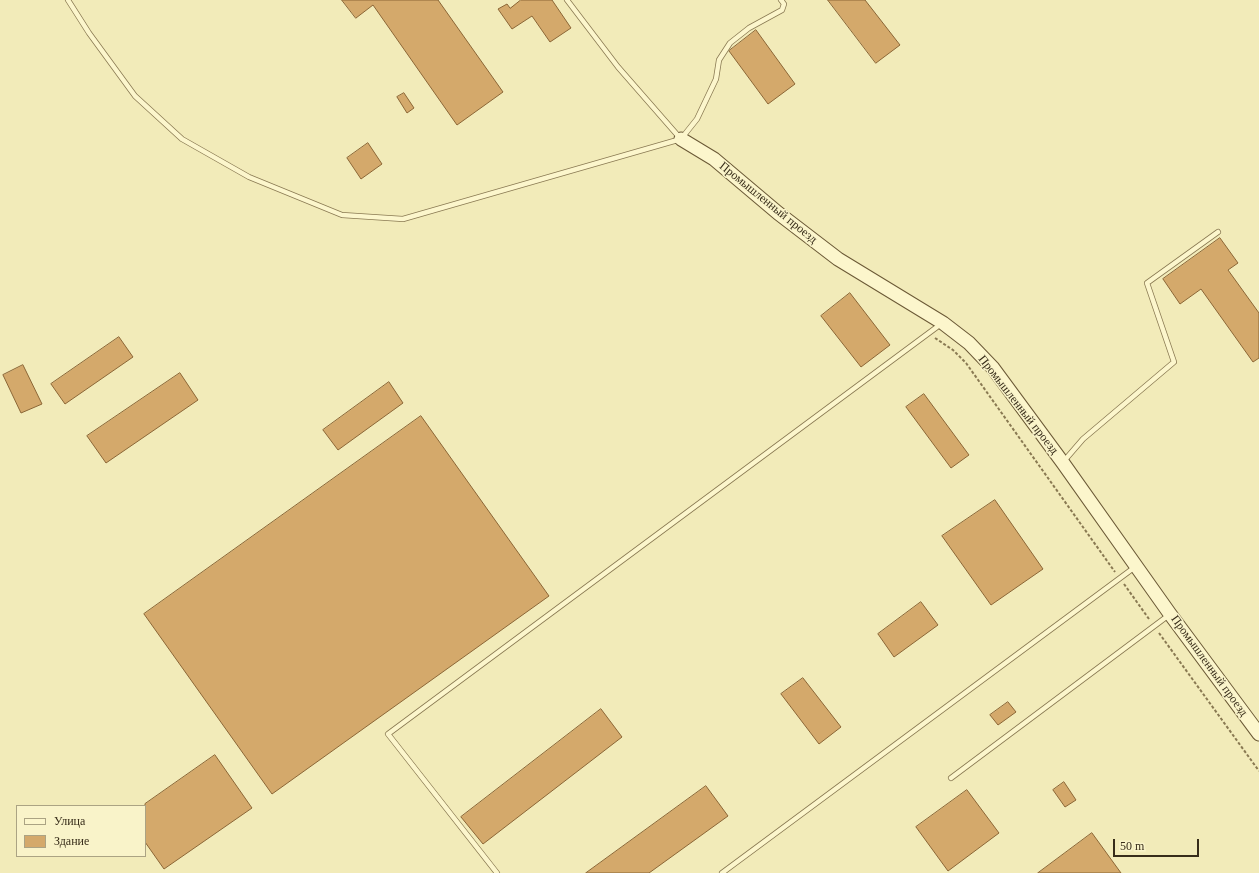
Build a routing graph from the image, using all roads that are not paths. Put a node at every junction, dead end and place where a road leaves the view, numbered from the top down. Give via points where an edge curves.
1 (68, 0) edge
2 (567, 0) edge
3 (781, 0) edge
4 (681, 139) junction
5 (1218, 232) dead end
6 (943, 323) junction
7 (1063, 463) junction
8 (1136, 566) junction
9 (1170, 614) junction
10 (1259, 734) edge
11 (951, 778) dead end
12 (497, 873) edge
13 (722, 873) edge

1 - 4 lane via 135,96 182,139 249,177 342,215 403,219
2 - 4 lane via 618,67
3 - 4 lane via 784,4 782,10 749,28 730,43 719,60 716,79 697,119
4 - 6 street, Промышленный проезд via 714,159 838,259
5 - 7 lane via 1147,283 1174,362 1083,439
6 - 7 street, Промышленный проезд via 969,344 992,368
6 - 12 lane via 388,734
7 - 8 street, Промышленный проезд
8 - 9 street, Промышленный проезд
8 - 13 lane
9 - 10 street, Промышленный проезд
9 - 11 lane

